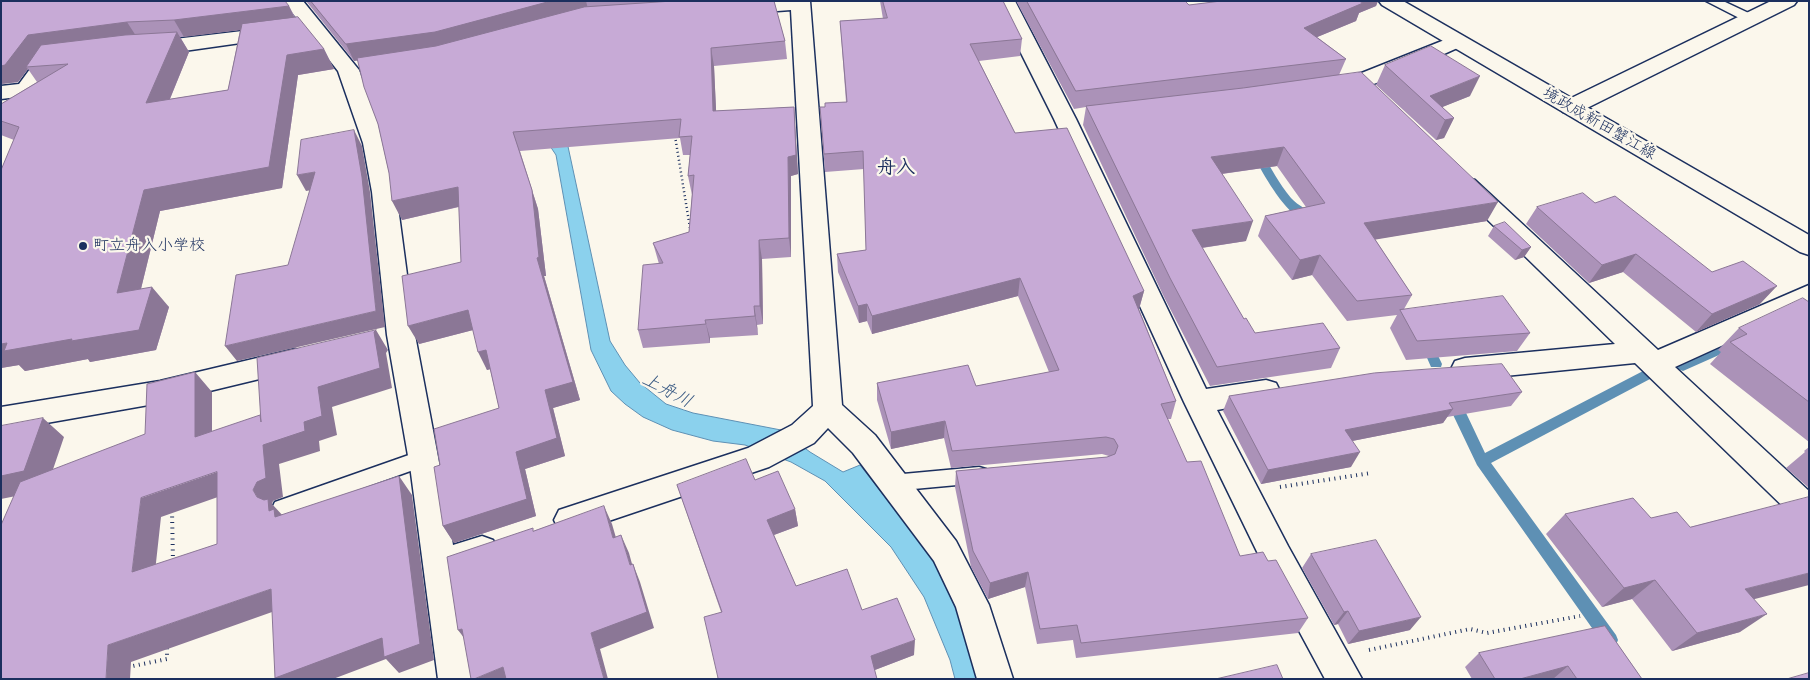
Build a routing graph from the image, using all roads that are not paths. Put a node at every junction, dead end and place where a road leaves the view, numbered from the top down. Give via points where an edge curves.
1 (293, 1) edge
2 (1005, 1) edge
3 (1389, 1) edge
4 (1712, 1) edge
5 (1787, 1) edge
6 (800, 2) edge
7 (723, 9) edge
8 (1750, 19) junction
9 (315, 28) junction
10 (1457, 41) junction
11 (129, 48) edge
12 (82, 54) edge
13 (1359, 82) junction
14 (1312, 89) edge
15 (1, 94) edge
16 (1380, 102) edge
17 (1571, 107) junction
18 (1448, 168) edge
19 (1809, 246) edge
20 (1809, 295) edge
21 (401, 335) junction
22 (372, 342) edge
23 (324, 353) edge
24 (1647, 358) junction
25 (1444, 371) edge
26 (1292, 387) edge
27 (1198, 402) junction
28 (828, 410) junction
29 (1, 418) edge
30 (423, 458) junction
31 (997, 474) edge
32 (892, 483) junction
33 (282, 508) dead end
34 (1809, 511) edge
35 (542, 530) edge
36 (504, 542) edge
37 (439, 564) junction
38 (1338, 668) edge
39 (456, 679) edge
40 (995, 679) edge

1 - 9 street
2 - 27 street via 1075,118
3 - 10 street, 境政成新田蟹江線
4 - 8 lane
5 - 8 street
6 - 7 street
6 - 28 street
8 - 17 street
9 - 11 street via 184,45
9 - 21 street via 357,69 384,192
10 - 13 street
10 - 17 street, 境政成新田蟹江線
12 - 15 street via 48,58 26,90
13 - 14 street
13 - 16 street
17 - 19 street, 境政成新田蟹江線
18 - 24 street
20 - 24 street
21 - 22 street
21 - 30 street
23 - 29 street via 160,392
24 - 25 street
24 - 34 street
26 - 27 street
27 - 38 street via 1276,556
28 - 32 street via 864,444
28 - 35 street via 803,434 758,458
30 - 33 lane
30 - 37 street
31 - 32 lane
32 - 40 street via 945,551 972,604
36 - 37 street
37 - 39 street

